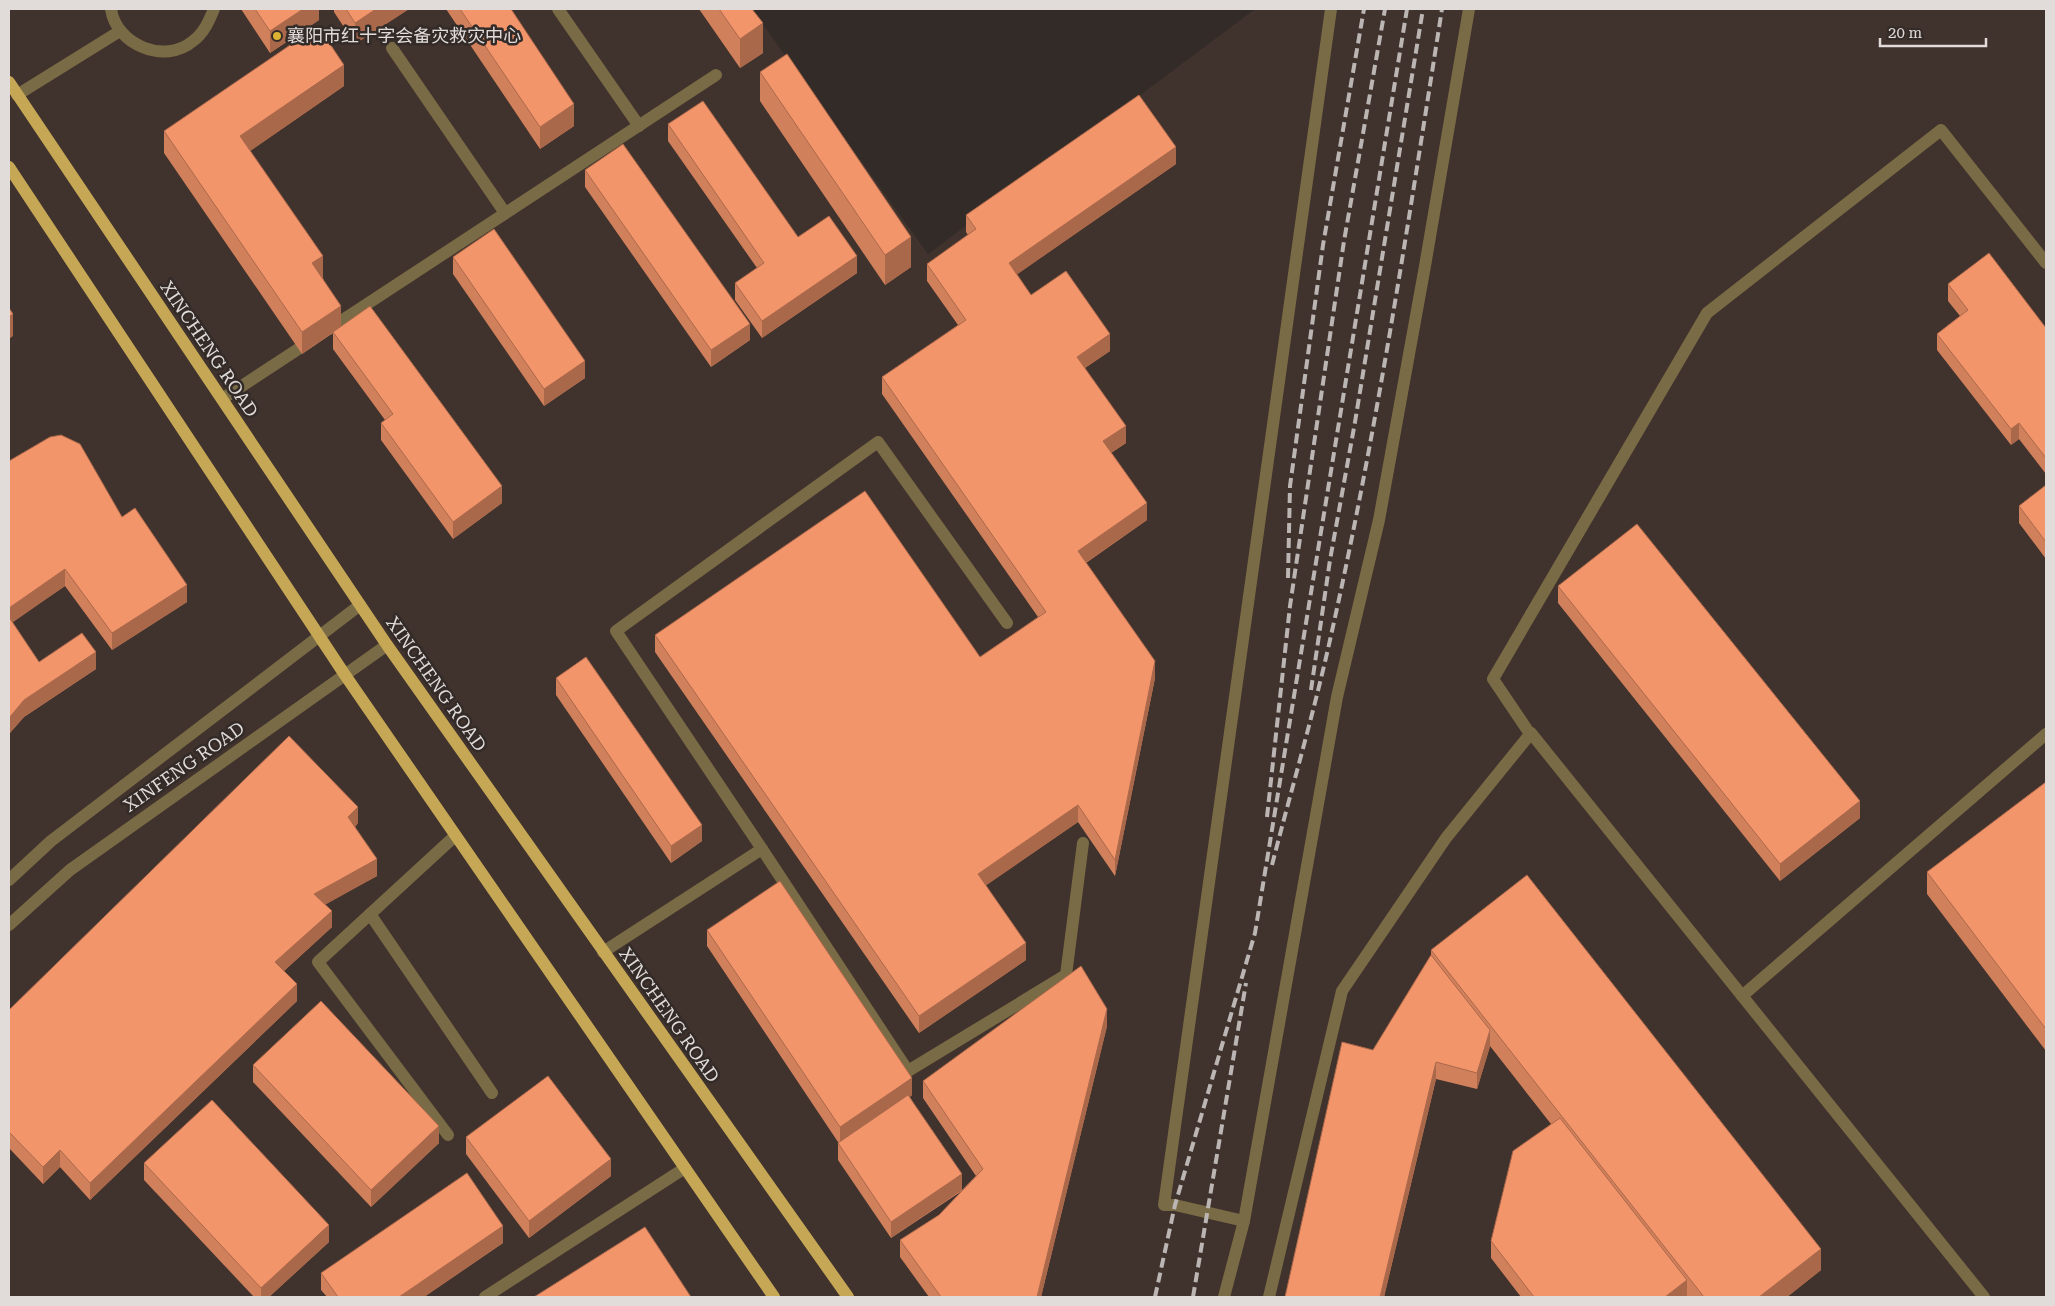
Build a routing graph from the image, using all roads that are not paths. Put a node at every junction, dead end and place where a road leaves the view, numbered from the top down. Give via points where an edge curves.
1 (111, 9) edge
2 (214, 9) edge
3 (558, 9) edge
4 (1331, 9) edge
5 (1469, 9) edge
6 (120, 31) junction
7 (392, 48) dead end
8 (716, 76) dead end
9 (9, 82) edge
10 (17, 95) junction
11 (638, 126) junction
12 (9, 167) edge
13 (506, 213) junction
14 (2046, 263) edge
15 (222, 399) junction
16 (360, 604) junction
17 (1007, 623) dead end
18 (319, 636) junction
19 (386, 645) junction
20 (345, 675) junction
21 (1530, 734) junction
22 (2046, 734) edge
23 (455, 836) junction
24 (1083, 843) dead end
25 (762, 849) junction
26 (9, 880) edge
27 (370, 914) junction
28 (9, 926) edge
29 (603, 952) junction
30 (1742, 996) junction
31 (492, 1093) dead end
32 (448, 1135) dead end
33 (685, 1168) junction
34 (1244, 1222) junction
35 (485, 1297) edge
36 (774, 1297) edge
37 (848, 1297) edge
38 (1224, 1297) edge
39 (1269, 1297) edge
40 (1984, 1297) edge

1 - 6 street
2 - 6 street via 206,28 192,42 174,50 154,51 135,44
3 - 11 street
4 - 34 street via 1164,1205
5 - 34 street via 1382,500 1336,697
6 - 10 street
7 - 13 street
8 - 11 street
9 - 10 main road, XINCHENG ROAD
10 - 15 main road, XINCHENG ROAD
11 - 13 street
12 - 18 main road
13 - 15 street
14 - 21 street via 1940,130 1707,313 1493,679
15 - 16 main road, XINCHENG ROAD
16 - 18 street, XINFENG ROAD
16 - 19 main road, XINCHENG ROAD
17 - 25 street via 878,442 616,631
18 - 20 main road
18 - 26 street, XINFENG ROAD via 51,841
19 - 20 street, XINFENG ROAD
19 - 29 main road, XINCHENG ROAD
20 - 23 main road
20 - 28 street, XINFENG ROAD via 70,870
21 - 30 street
21 - 39 street via 1446,838 1342,991
22 - 30 street
23 - 27 street
23 - 33 main road
24 - 25 street via 1066,974 908,1071
25 - 29 street
27 - 31 street
27 - 32 street via 318,962
29 - 37 main road, XINCHENG ROAD
30 - 40 street
33 - 35 street
33 - 36 main road
34 - 38 street

